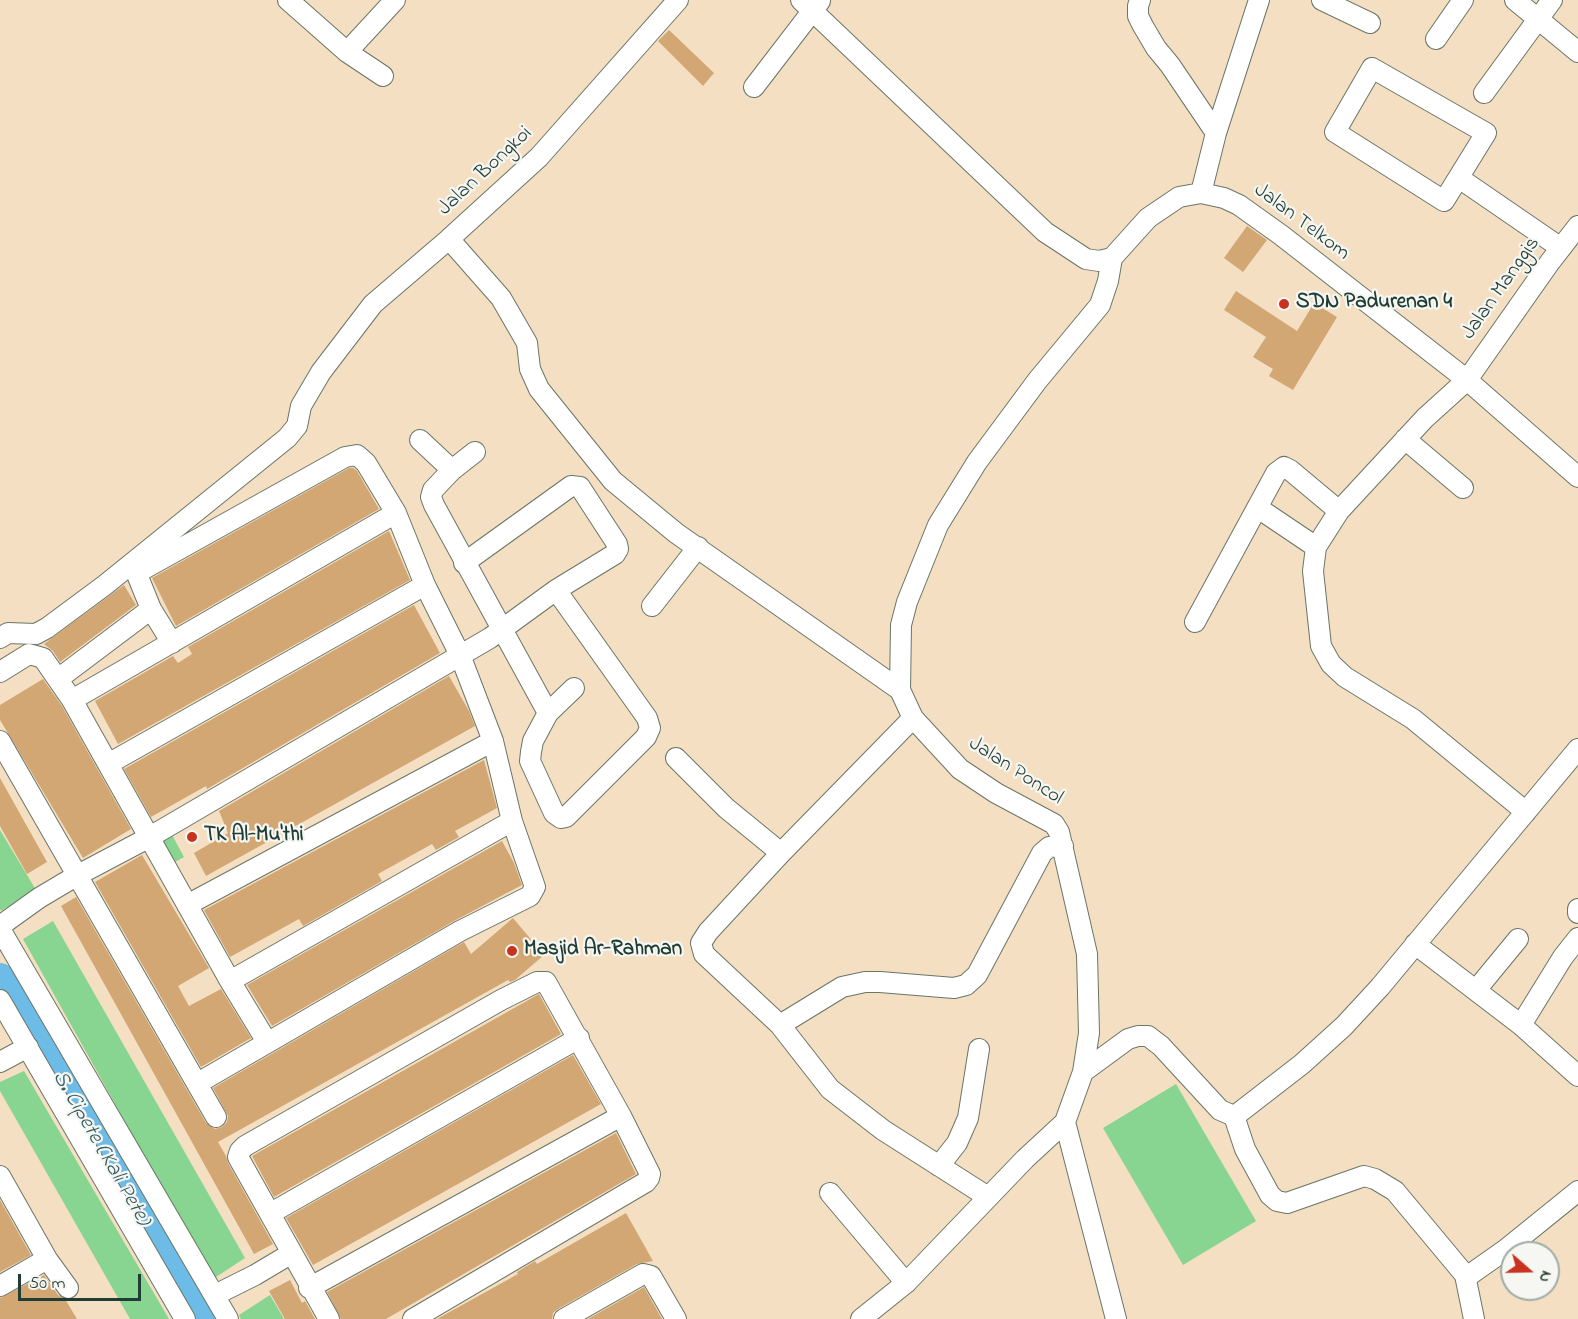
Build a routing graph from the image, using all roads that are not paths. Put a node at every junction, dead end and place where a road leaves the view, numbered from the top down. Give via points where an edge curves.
1 (288, 0) edge
2 (395, 0) edge
3 (678, 0) edge
4 (1140, 0) edge
5 (1259, 0) edge
6 (1322, 0) edge
7 (1463, 0) edge
8 (1515, 0) edge
9 (1552, 0) edge
10 (811, 3) edge
11 (1539, 18) junction
12 (1370, 23) dead end
13 (1436, 39) dead end
14 (347, 52) junction
15 (1578, 52) edge
16 (383, 76) dead end
17 (754, 87) dead end
18 (1484, 93) dead end
19 (1216, 133) junction
20 (1459, 178) junction
21 (1201, 193) junction
22 (1578, 226) edge
23 (449, 239) junction
24 (1561, 248) junction
25 (1112, 258) junction
26 (1467, 380) junction
27 (1405, 439) junction
28 (420, 440) dead end
29 (475, 452) dead end
30 (452, 470) junction
31 (1578, 477) edge
32 (1463, 488) dead end
33 (1257, 508) junction
34 (1339, 510) junction
35 (396, 513) junction
36 (698, 547) junction
37 (1316, 547) junction
38 (464, 563) junction
39 (425, 585) junction
40 (556, 590) junction
41 (652, 606) dead end
42 (151, 609) junction
43 (1195, 622) dead end
44 (496, 634) junction
45 (0, 638) edge
46 (172, 642) junction
47 (464, 653) junction
48 (0, 672) edge
49 (58, 679) junction
50 (574, 688) dead end
51 (900, 690) junction
52 (72, 700) junction
53 (548, 713) junction
54 (913, 718) junction
55 (0, 741) edge
56 (493, 741) junction
57 (1578, 749) edge
58 (676, 758) dead end
59 (108, 764) junction
60 (1526, 812) junction
61 (512, 821) junction
62 (148, 838) junction
63 (1063, 846) junction
64 (781, 853) junction
65 (76, 876) junction
66 (187, 904) junction
67 (0, 927) edge
68 (1578, 938) edge
69 (1518, 939) dead end
70 (1415, 944) junction
71 (230, 981) junction
72 (1476, 990) junction
73 (0, 1000) edge
74 (780, 1025) junction
75 (1521, 1025) junction
76 (579, 1038) junction
77 (267, 1042) junction
78 (28, 1047) junction
79 (979, 1049) dead end
80 (0, 1062) edge
81 (1083, 1072) junction
82 (1578, 1076) edge
83 (198, 1083) junction
84 (621, 1116) junction
85 (1234, 1116) junction
86 (216, 1118) dead end
87 (1065, 1122) junction
88 (939, 1166) junction
89 (3, 1187) edge
90 (1578, 1191) edge
91 (830, 1192) dead end
92 (988, 1197) junction
93 (271, 1213) junction
94 (292, 1253) junction
95 (48, 1259) junction
96 (1465, 1275) junction
97 (906, 1283) junction
98 (0, 1286) edge
99 (309, 1287) junction
100 (68, 1288) dead end
101 (214, 1295) junction
102 (576, 1316) edge
103 (185, 1319) edge
104 (228, 1319) edge
105 (328, 1319) edge
106 (413, 1319) edge
107 (675, 1319) edge
108 (861, 1319) edge
109 (1116, 1319) edge
110 (1474, 1319) edge

1 - 14 street
2 - 14 street
3 - 23 street, Jalan Bongkoi via 539,157
4 - 19 street via 1138,16 1147,33
5 - 19 street
6 - 12 street
7 - 13 street
8 - 11 street
9 - 11 street
10 - 17 street
10 - 25 street via 851,48 1045,232 1086,259
11 - 15 street
11 - 18 street
14 - 16 street
19 - 21 street
20 - 20 street via 1444,201 1335,132 1372,68 1486,133
20 - 24 street
21 - 25 street via 1179,197 1148,218
21 - 26 street, Jalan Telkom via 1239,205
22 - 24 street, Jalan Manggis
23 - 36 street via 501,298 527,343 530,369 539,389 613,481
23 - 45 street, Jalan Bongkoi via 373,304 321,372 302,406 297,426 287,438 47,628 36,634 8,633
24 - 26 street, Jalan Manggis
25 - 51 street, Jalan Poncol via 1100,305 988,446 938,525 901,625
26 - 27 street, Jalan Manggis
26 - 31 street, Jalan Telkom
27 - 32 street
27 - 34 street, Jalan Manggis
28 - 30 street
29 - 30 street
30 - 38 street via 431,497
33 - 34 street via 1276,473 1284,467
33 - 37 street
33 - 43 street
34 - 37 street, Jalan Manggis
35 - 39 street
35 - 42 street via 366,463 357,455 345,457 142,570 138,577
35 - 46 street
36 - 41 street
36 - 51 street
37 - 60 street via 1313,571 1322,646 1331,664 1413,719
38 - 40 street via 571,486 577,486 618,549
38 - 44 street
39 - 47 street
39 - 59 street
40 - 44 street
40 - 53 street via 647,718 650,728 561,818 554,813 530,761 532,741
42 - 46 street
42 - 49 street
44 - 47 street
44 - 53 street
46 - 52 street
47 - 56 street
47 - 62 street
48 - 49 street via 29,654 44,658
49 - 52 street
50 - 53 street
51 - 54 street, Jalan Poncol
52 - 59 street
54 - 63 street, Jalan Poncol via 960,769 996,794 1054,824
54 - 64 street
55 - 65 street
56 - 61 street
56 - 66 street
57 - 60 street
58 - 64 street via 726,808
59 - 62 street
60 - 70 street
61 - 71 street
61 - 77 street via 535,887 530,896 460,931
62 - 65 street
62 - 66 street
63 - 74 street via 1049,847 1042,853 977,975 966,985 954,988 873,982 842,987
63 - 81 street, Jalan Poncol via 1087,954 1089,1033
64 - 74 street via 701,943 704,954
65 - 67 street via 39,897
65 - 83 street
66 - 71 street
67 - 101 street
68 - 75 street
69 - 72 street
70 - 72 street
70 - 85 street via 1344,1026
71 - 77 street
72 - 75 street
73 - 78 street
74 - 88 street via 830,1089
75 - 82 street
76 - 84 street
76 - 93 street
76 - 93 street via 546,982 501,1000 245,1146 238,1157
77 - 83 street
78 - 80 street
78 - 103 street
79 - 88 street via 968,1118 957,1143
81 - 85 street via 1128,1039 1148,1036 1220,1110
81 - 87 street, Jalan Poncol
83 - 86 street
84 - 99 street
84 - 106 street via 650,1174 646,1182
85 - 96 street via 1245,1149 1274,1199 1287,1203 1368,1176 1395,1191
87 - 92 street
87 - 109 street
88 - 92 street
89 - 95 street
90 - 96 street via 1505,1250
91 - 97 street
92 - 97 street
93 - 94 street
94 - 99 street
94 - 101 street
95 - 98 street
95 - 100 street
96 - 110 street
97 - 108 street
99 - 105 street
101 - 104 street
102 - 107 street via 643,1274 651,1276

